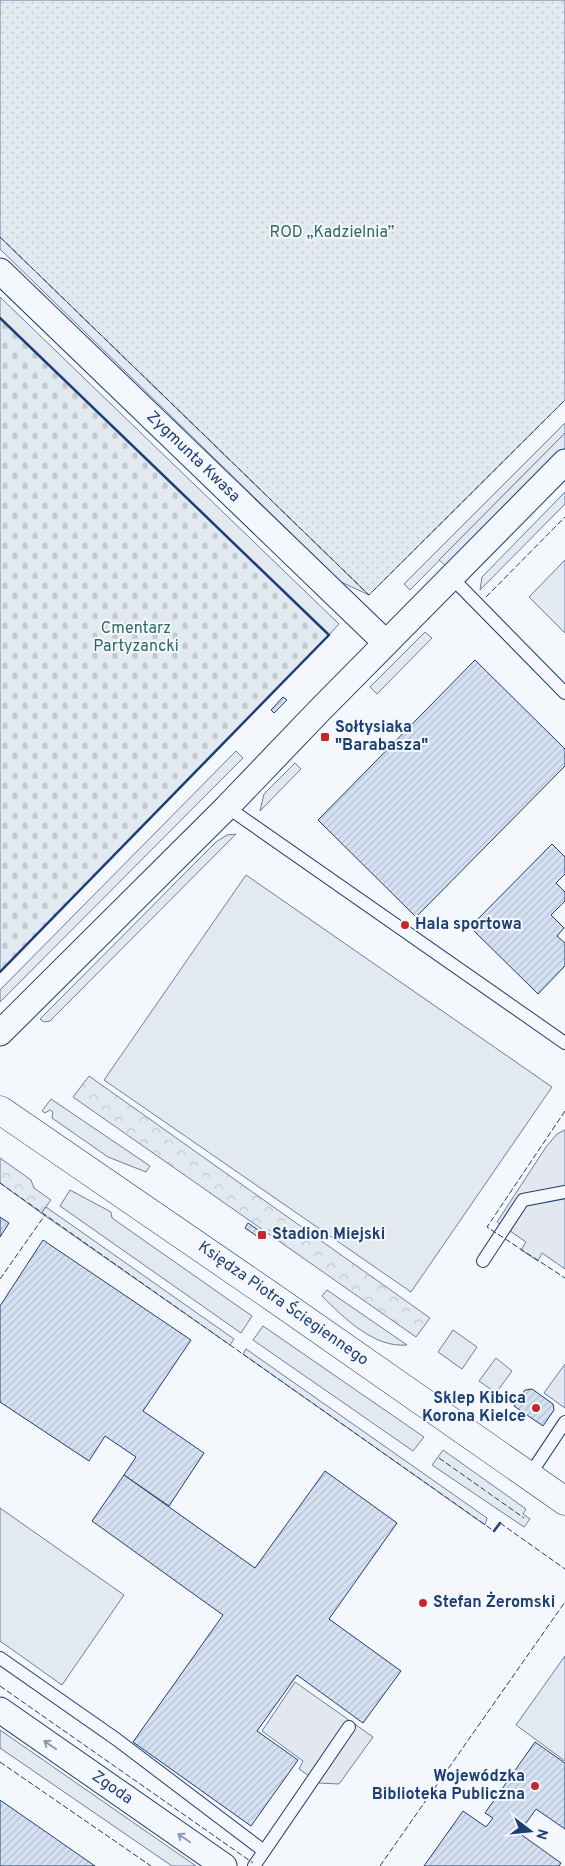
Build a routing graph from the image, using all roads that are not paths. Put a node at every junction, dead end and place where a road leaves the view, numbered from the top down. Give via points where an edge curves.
1 (0, 271) edge
2 (565, 462) edge
3 (451, 577) junction
4 (386, 643) junction
5 (565, 693) edge
6 (227, 807) junction
7 (0, 1033) edge
8 (565, 1043) edge
9 (0, 1110) edge
10 (565, 1192) edge
11 (484, 1261) dead end
12 (565, 1422) edge
13 (529, 1476) junction
14 (565, 1501) edge
15 (0, 1658) edge
16 (0, 1710) edge
17 (349, 1727) dead end
18 (264, 1851) junction
19 (224, 1866) edge
20 (254, 1866) edge

1 - 4 street, Zygmunta Kwasa
2 - 3 street
3 - 4 street
3 - 5 lane
4 - 6 street
6 - 7 street
6 - 8 lane
9 - 13 street, Księdza Piotra Ściegiennego
10 - 11 lane via 523,1200
12 - 13 lane
13 - 14 street, Księdza Piotra Ściegiennego
15 - 18 lane via 116,1739
19 -> 16 street, Zgoda
17 - 18 lane
18 - 20 lane

